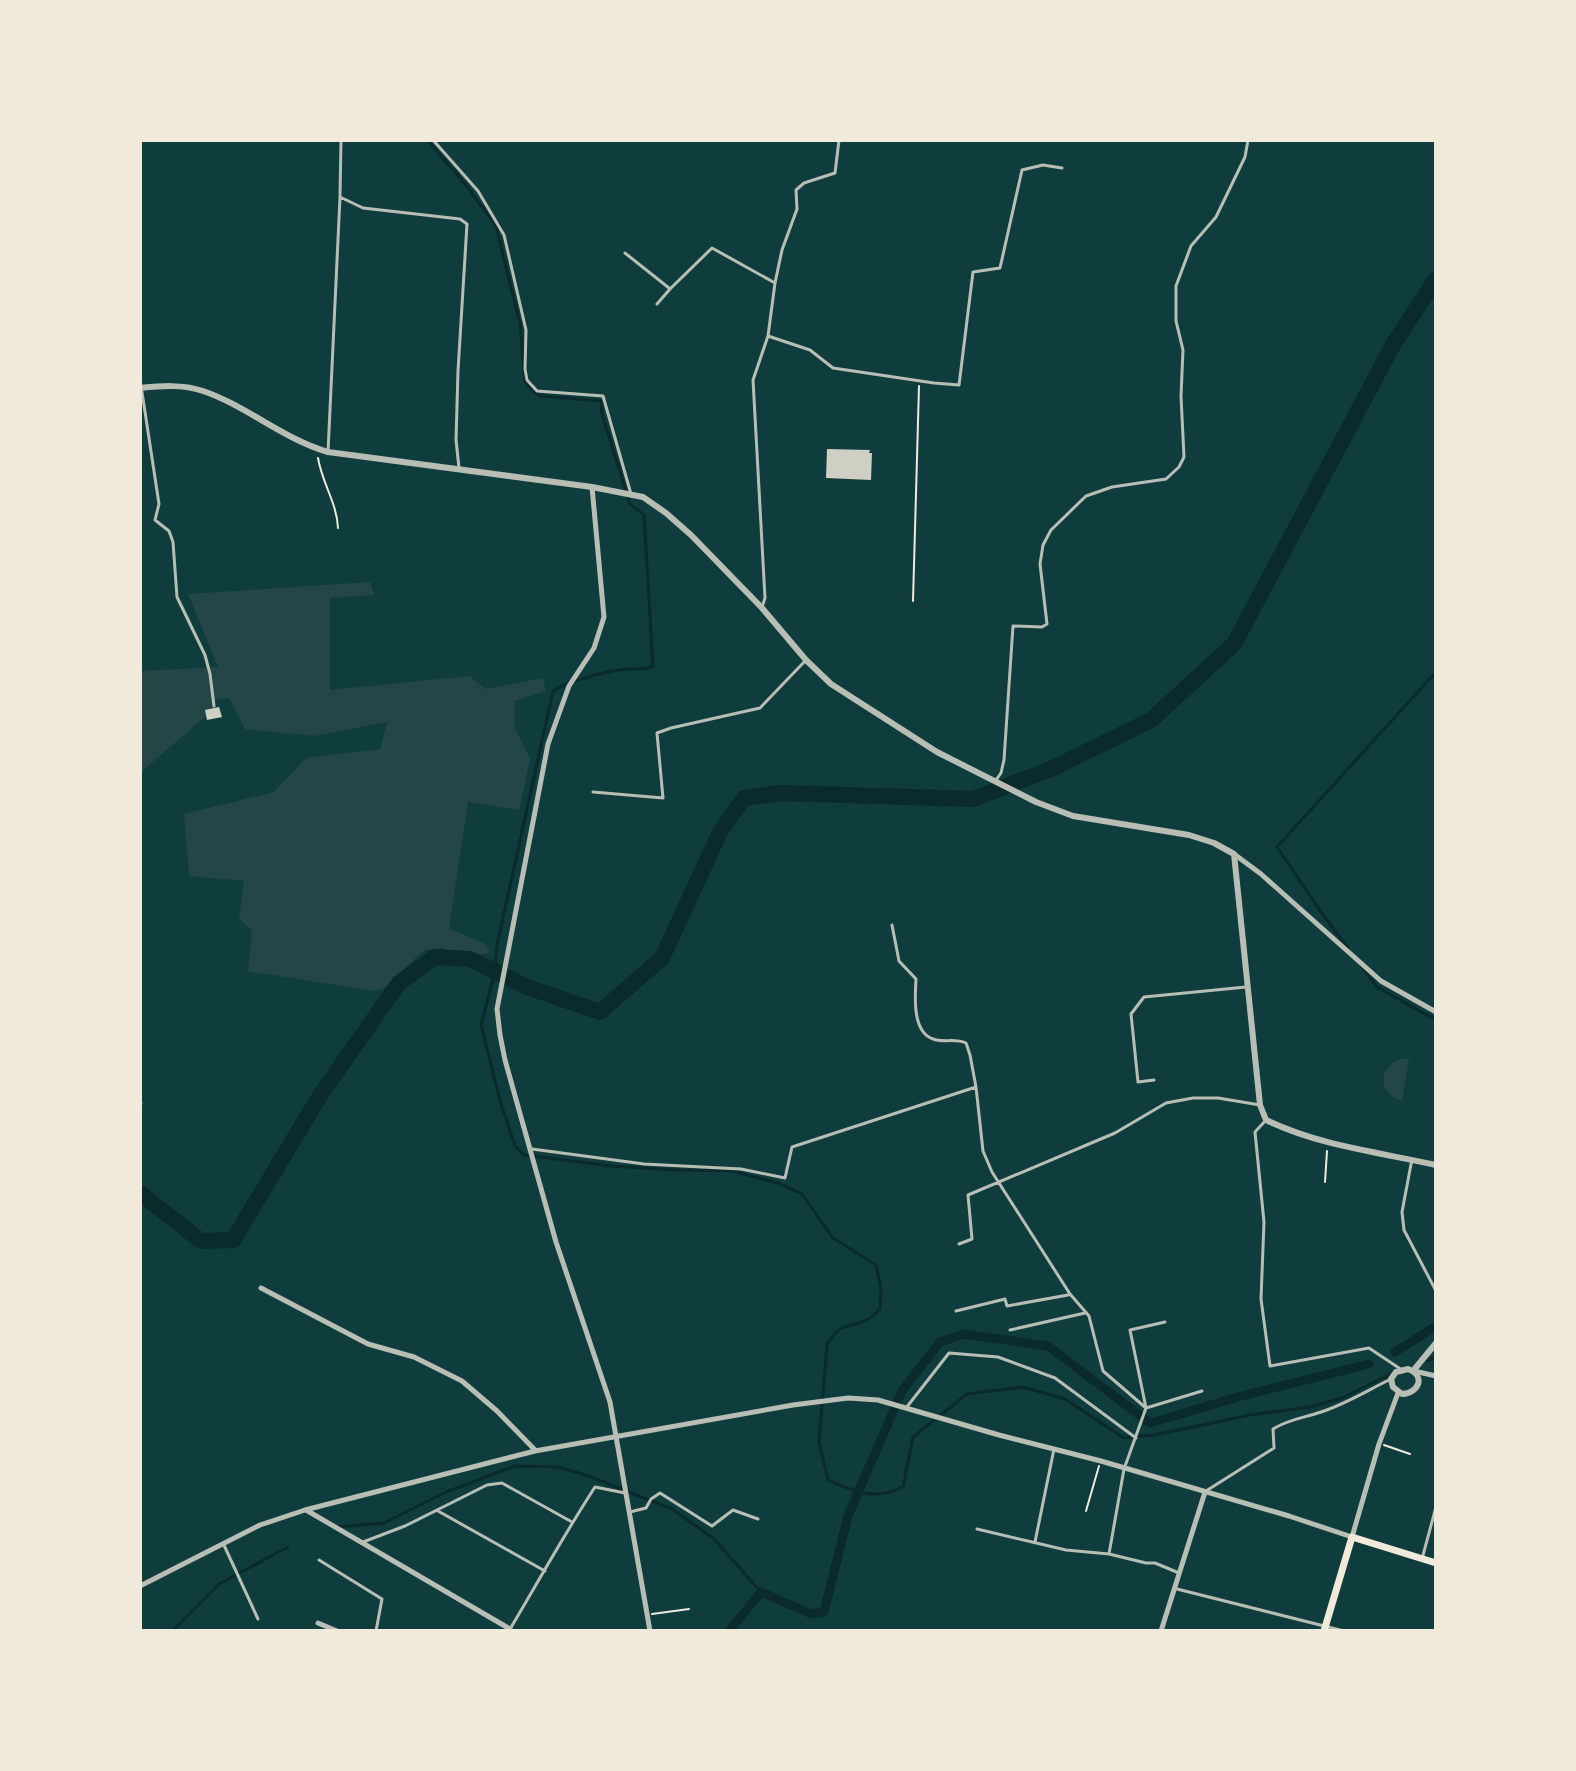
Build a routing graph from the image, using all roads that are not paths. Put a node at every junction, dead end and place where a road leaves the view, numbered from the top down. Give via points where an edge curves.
1 (341, 140) edge
2 (433, 140) edge
3 (839, 140) edge
4 (1248, 140) edge
5 (1062, 168) dead end
6 (340, 197) junction
7 (625, 253) dead end
8 (775, 283) junction
9 (670, 289) junction
10 (657, 304) dead end
11 (768, 336) junction
12 (141, 385) edge
13 (328, 452) junction
14 (459, 471) junction
15 (592, 487) junction
16 (631, 494) junction
17 (762, 608) junction
18 (806, 660) junction
19 (214, 706) dead end
20 (995, 782) junction
21 (593, 792) dead end
22 (1234, 854) junction
23 (892, 925) dead end
24 (1247, 987) junction
25 (1436, 1012) edge
26 (1154, 1080) dead end
27 (976, 1087) junction
28 (1260, 1105) junction
29 (1266, 1120) junction
30 (529, 1149) junction
31 (1412, 1159) junction
32 (1436, 1165) edge
33 (998, 1183) junction
34 (959, 1244) dead end
35 (261, 1288) dead end
36 (1436, 1291) edge
37 (1070, 1294) junction
38 (956, 1311) dead end
39 (1086, 1313) junction
40 (1165, 1322) dead end
41 (1010, 1330) dead end
42 (1436, 1343) edge
43 (1402, 1370) junction
44 (1413, 1371) junction
45 (1436, 1376) edge
46 (1391, 1379) junction
47 (1202, 1391) dead end
48 (1398, 1393) junction
49 (906, 1408) junction
50 (1146, 1408) junction
51 (617, 1436) junction
52 (1136, 1438) junction
53 (1054, 1449) junction
54 (535, 1451) junction
55 (1124, 1469) junction
56 (1205, 1492) junction
57 (626, 1493) junction
58 (1436, 1507) edge
59 (305, 1510) junction
60 (438, 1511) junction
61 (630, 1512) junction
62 (758, 1519) dead end
63 (572, 1522) junction
64 (977, 1529) dead end
65 (1352, 1537) junction
66 (1035, 1542) junction
67 (223, 1543) junction
68 (361, 1543) junction
69 (1109, 1554) junction
70 (1422, 1559) junction
71 (319, 1560) dead end
72 (1436, 1563) edge
73 (545, 1571) junction
74 (1179, 1573) junction
75 (140, 1586) edge
76 (1175, 1589) junction
77 (258, 1619) dead end
78 (318, 1623) dead end
79 (1325, 1628) edge
80 (509, 1630) edge
81 (337, 1631) edge
82 (376, 1631) edge
83 (650, 1631) edge
84 (1163, 1631) edge
85 (1344, 1631) edge

1 - 6 lane
2 - 16 lane via 478,191 504,235 526,330 527,380 537,391 603,396
3 - 8 lane via 835,173 796,190 797,209
4 - 20 lane via 1216,217 1191,246 1176,286 1183,350 1184,457 1166,479 1086,496 1051,530 1040,564 1047,624 1013,626 1004,760
5 - 11 lane via 1022,170 1000,268 973,272 959,385 833,368 810,350
6 - 13 lane
6 - 14 lane via 363,208 467,224 457,398
7 - 9 lane
8 - 9 lane via 712,248
8 - 11 lane
9 - 10 lane
11 - 17 lane via 753,380
12 - 13 street via 202,391
12 - 19 lane via 159,504 155,520 173,542 177,597 205,655
13 - 14 street
14 - 15 street
15 - 16 street
15 - 30 street via 604,617 594,648 569,686 548,744 497,1009
16 - 17 street via 666,513
17 - 18 street
18 - 20 street via 844,693
18 - 21 lane via 760,708 657,733 663,798
20 - 22 street via 1073,816 1189,835
22 - 24 street
22 - 25 street via 1381,981
23 - 27 lane via 899,961 916,979 915,1014 924,1033 930,1039 966,1043
24 - 26 lane via 1144,997 1131,1014 1138,1082
24 - 28 street
27 - 30 lane via 792,1147 785,1178
27 - 33 lane via 983,1151
28 - 29 street
28 - 33 lane via 1218,1098 1166,1103 1115,1133
29 - 31 street via 1328,1144
29 - 43 lane via 1255,1132 1264,1222 1261,1299 1270,1366 1369,1348
30 - 51 street
31 - 32 street
31 - 36 lane via 1402,1212 1404,1230
33 - 34 lane via 968,1195 972,1239
33 - 37 lane
35 - 54 street via 368,1344 414,1357 462,1381
37 - 38 lane via 1007,1306 1005,1299
37 - 39 lane
39 - 41 lane
39 - 50 lane via 1103,1371
40 - 50 lane via 1130,1330
42 - 44 street
43 - 44 street
43 - 46 street
44 - 45 street
44 - 48 street via 1417,1388
46 - 48 street
46 - 56 lane via 1344,1403 1286,1421 1273,1429 1274,1448
47 - 50 lane
48 - 65 street
49 - 51 street via 878,1400 832,1399
49 - 52 lane via 949,1353 998,1357 1055,1378
49 - 53 street
50 - 52 lane
51 - 54 street
51 - 57 street
52 - 55 lane
53 - 55 street
53 - 66 lane
54 - 59 street
55 - 56 street
55 - 69 lane
56 - 65 street
56 - 74 street
57 - 61 street
57 - 63 lane via 595,1487
58 - 70 lane
59 - 67 street
59 - 68 street
60 - 63 lane via 487,1485 502,1483
60 - 68 lane
60 - 73 lane
61 - 62 lane via 646,1508 660,1493 712,1526 733,1510
61 - 83 street
63 - 73 lane
64 - 66 lane
65 - 70 main road
65 - 79 main road
66 - 69 lane
67 - 75 street
67 - 77 lane
68 - 80 street
69 - 74 lane
70 - 72 main road
71 - 82 lane via 382,1599
73 - 80 lane
74 - 76 street
76 - 79 lane
76 - 84 street
78 - 81 street
79 - 85 lane

